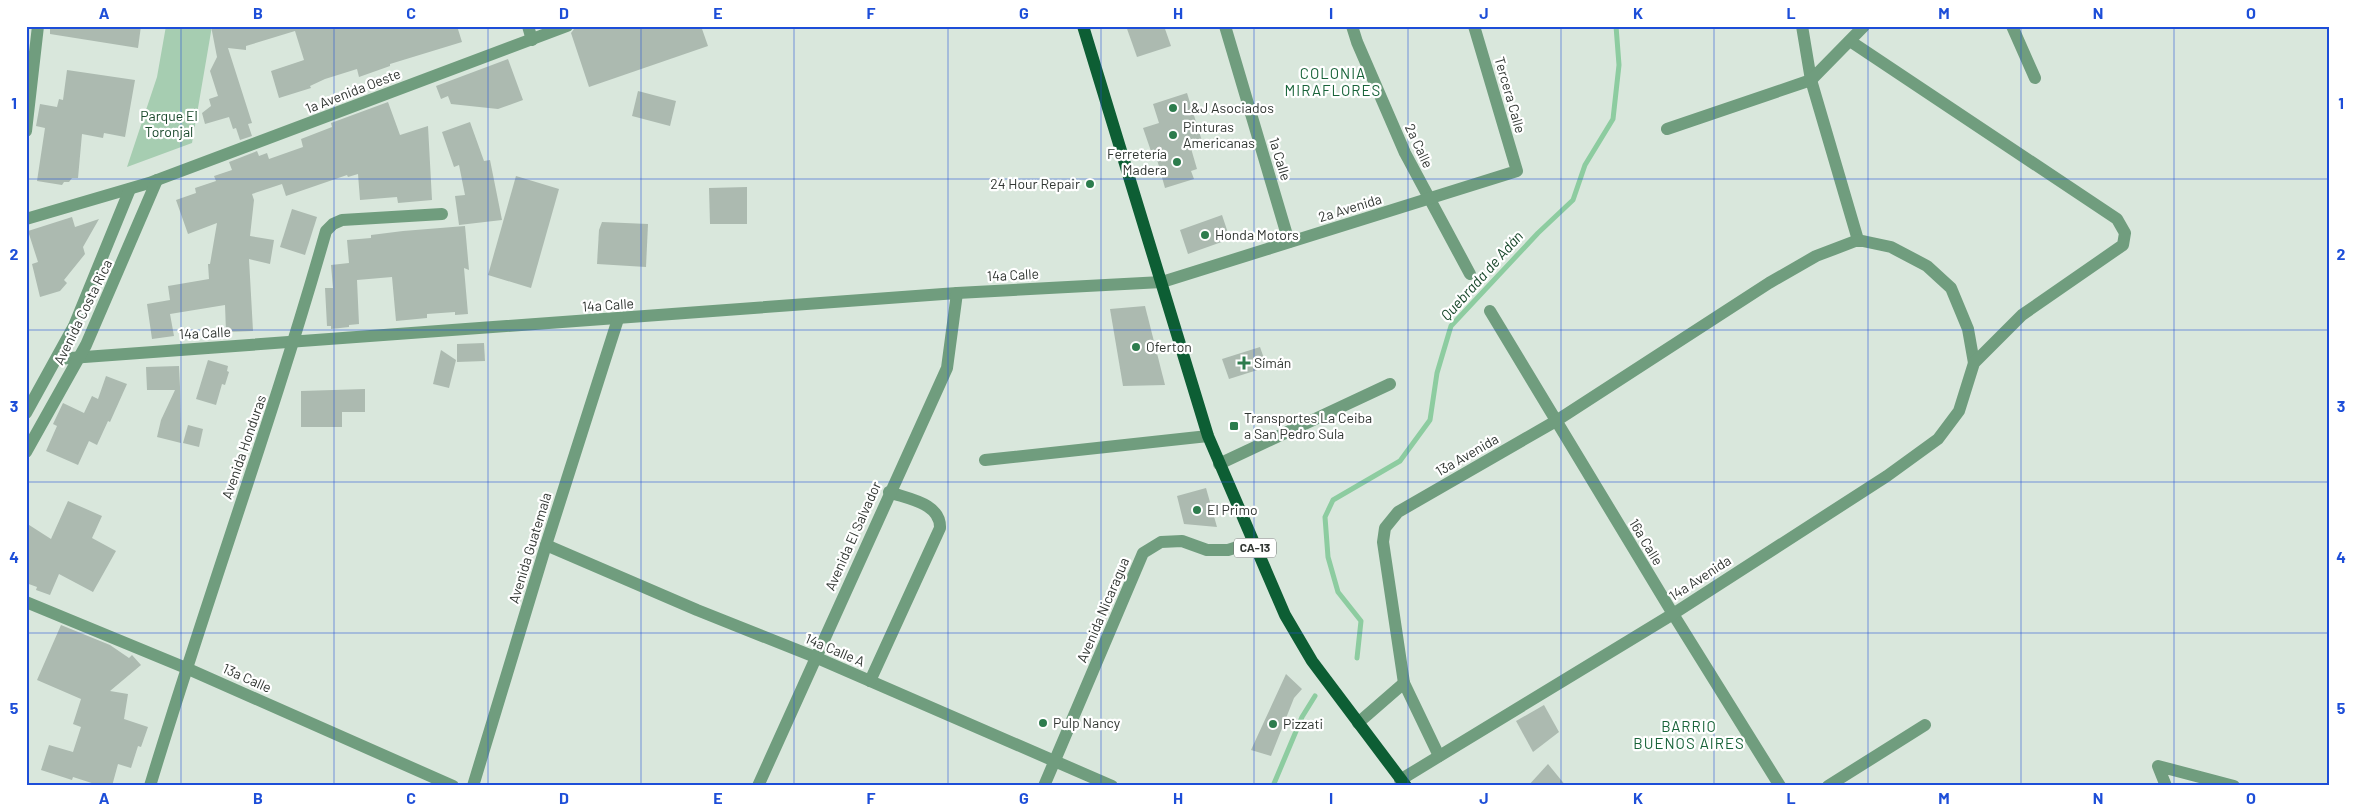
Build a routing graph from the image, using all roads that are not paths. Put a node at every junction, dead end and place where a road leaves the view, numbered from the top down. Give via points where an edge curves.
1 (38, 26) edge
2 (528, 26) edge
3 (567, 26) edge
4 (1083, 26) edge
5 (1224, 26) edge
6 (1352, 26) edge
7 (1474, 26) edge
8 (1802, 26) edge
9 (1864, 26) edge
10 (2012, 26) edge
11 (532, 40) junction
12 (1850, 42) junction
13 (2035, 78) dead end
14 (1811, 80) junction
15 (1667, 129) dead end
16 (26, 131) edge
17 (1517, 171) joint
18 (153, 182) junction
19 (130, 189) junction
20 (1429, 201) junction
21 (442, 214) dead end
22 (26, 219) edge
23 (1858, 240) junction
24 (1289, 242) junction
25 (1470, 274) dead end
26 (1162, 282) junction
27 (957, 293) junction
28 (1490, 311) dead end
29 (618, 319) junction
30 (294, 343) junction
31 (79, 358) junction
32 (57, 359) junction
33 (1974, 363) junction
34 (1390, 384) dead end
35 (26, 413) edge
36 (1556, 422) junction
37 (1208, 436) junction
38 (26, 452) edge
39 (985, 460) dead end
40 (1219, 464) junction
41 (889, 492) junction
42 (1253, 542) junction
43 (546, 544) junction
44 (26, 602) edge
45 (1672, 614) junction
46 (815, 657) junction
47 (186, 668) junction
48 (870, 681) junction
49 (1404, 683) junction
50 (1358, 723) junction
51 (1925, 725) dead end
52 (1439, 756) junction
53 (1055, 761) junction
54 (1403, 783) edge
55 (150, 786) edge
56 (453, 786) edge
57 (473, 786) edge
58 (758, 786) edge
59 (1044, 786) edge
60 (1112, 786) edge
61 (1780, 786) edge
62 (1828, 786) edge
63 (2166, 786) edge
64 (2234, 786) edge

1 - 16 street
2 - 11 street
3 - 11 street, 1a Avenida Oeste
4 - 26 main road, CA-13
5 - 24 street, 1a Calle
6 - 20 street, 2a Calle via 1401,145
7 - 17 street, Tercera Calle
8 - 14 street
9 - 12 street
10 - 13 street
11 - 18 street, 1a Avenida Oeste
12 - 14 street
12 - 33 street via 2116,219 2125,233 2123,245 2022,315
14 - 15 street
14 - 23 street
17 - 20 street, 2a Avenida
18 - 19 street, 1a Avenida Oeste
18 - 31 street, Avenida Costa Rica via 108,297
19 - 22 street, 1a Avenida Oeste
19 - 32 street, Avenida Costa Rica via 93,283
20 - 24 street, 2a Avenida
20 - 25 street, 2a Calle
21 - 30 street, Avenida Honduras via 342,220 333,224 326,231
23 - 33 street via 1891,247 1927,266 1950,288 1968,329
23 - 36 street, 13a Avenida via 1816,256 1768,283
24 - 26 street, 2a Avenida
26 - 27 street, 14a Calle
26 - 37 main road, CA-13
27 - 29 street, 14a Calle
27 - 41 street, Avenida El Salvador via 947,368
28 - 36 street, 16a Calle
29 - 30 street, 14a Calle
29 - 43 street, Avenida Guatemala
30 - 31 street, 14a Calle
30 - 47 street, Avenida Honduras
31 - 32 street, 14a Calle
31 - 38 street, Avenida Costa Rica
32 - 35 street, Avenida Costa Rica
33 - 45 street, 14a Avenida via 1959,410 1938,439 1887,476
34 - 40 street
36 - 45 street, 16a Calle
36 - 49 street, 13a Avenida via 1398,512 1388,522 1383,542
37 - 39 street
37 - 40 main road, CA-13
40 - 42 main road, CA-13
41 - 46 street, Avenida El Salvador
41 - 48 street via 934,508 940,518 940,528
42 - 50 main road, CA-13 via 1290,623 1312,662
42 - 53 street, Avenida Nicaragua via 1228,550 1207,550 1182,541 1161,542 1143,553
43 - 46 street, 14a Calle A
43 - 57 street, Avenida Guatemala
44 - 47 street, 13a Calle
45 - 52 street, 14a Avenida
45 - 61 street, 16a Calle
46 - 48 street, 14a Calle A
46 - 58 street, Avenida El Salvador
47 - 55 street, Avenida Honduras
47 - 56 street, 13a Calle
48 - 53 street, 14a Calle A
49 - 50 street
49 - 52 street, 13a Avenida
50 - 54 main road, CA-13
51 - 62 street
52 - 54 street, 14a Avenida
53 - 59 street, Avenida Nicaragua
53 - 60 street, 14a Calle A
63 - 64 street via 2158,766

